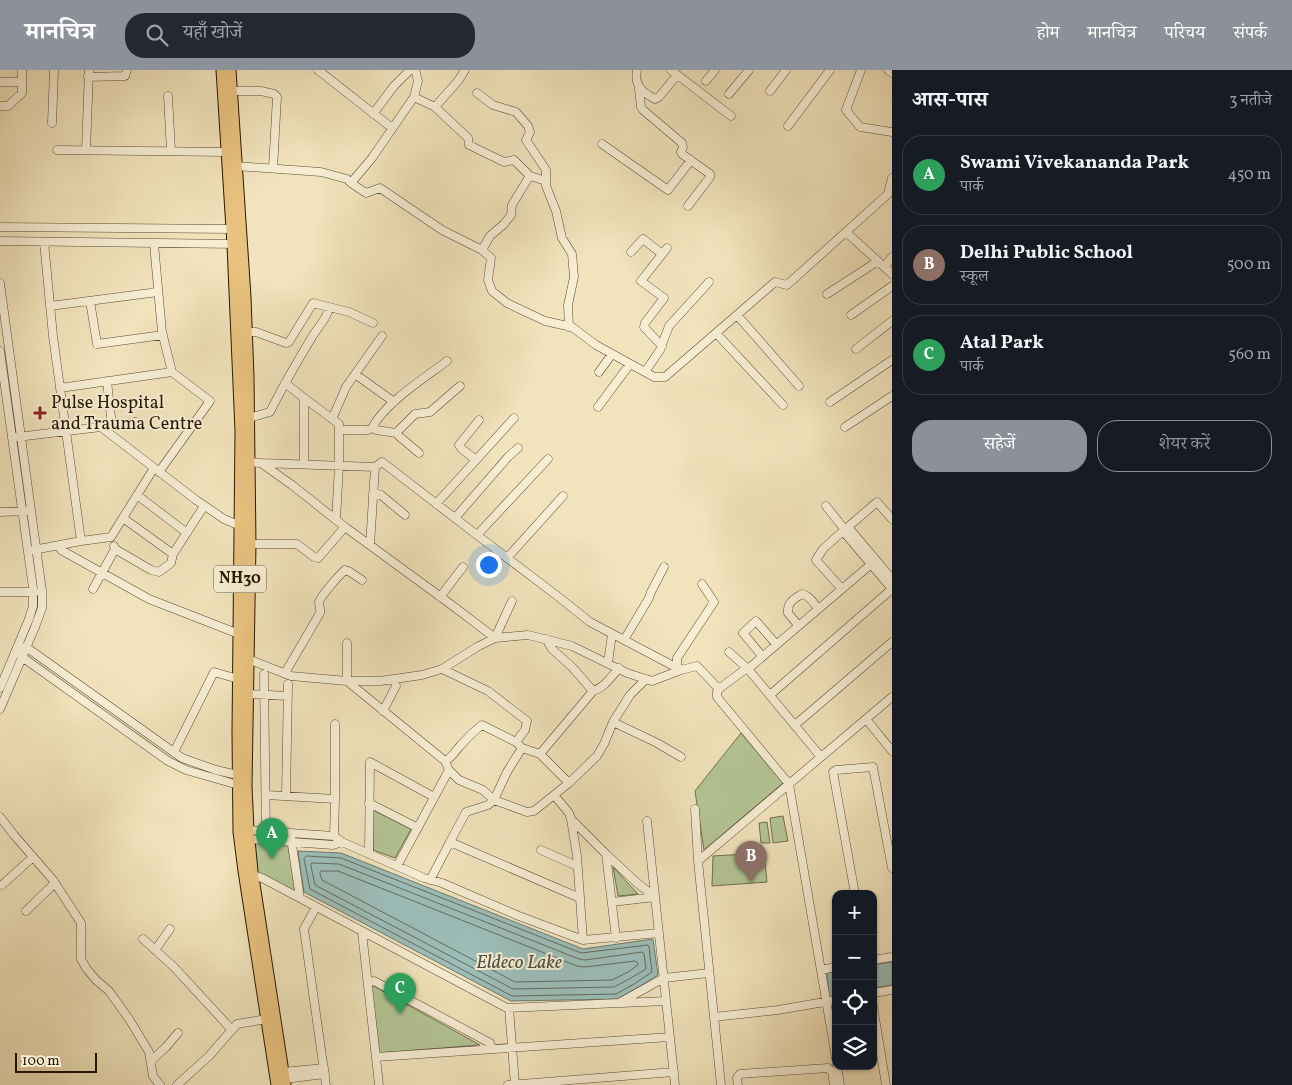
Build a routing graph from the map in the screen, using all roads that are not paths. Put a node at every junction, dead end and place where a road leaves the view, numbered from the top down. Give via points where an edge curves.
1 (22, 70) edge
2 (54, 70) edge
3 (127, 70) edge
4 (222, 70) edge
5 (230, 70) edge
6 (318, 70) edge
7 (410, 70) edge
8 (414, 70) edge
9 (465, 70) edge
10 (637, 70) edge
11 (715, 70) edge
12 (786, 70) edge
13 (830, 70) edge
14 (861, 70) edge
15 (888, 70) edge
16 (749, 71) edge
17 (674, 72) edge
18 (892, 72) edge
19 (88, 73) edge
20 (706, 81) dead end
21 (0, 82) edge
22 (22, 82) junction
23 (639, 89) junction
24 (231, 91) junction
25 (770, 91) dead end
26 (477, 93) dead end
27 (729, 94) dead end
28 (168, 96) dead end
29 (414, 97) junction
30 (0, 106) edge
31 (435, 107) junction
32 (373, 114) junction
33 (732, 116) dead end
34 (52, 123) dead end
35 (788, 126) dead end
36 (392, 128) junction
37 (892, 132) edge
38 (602, 144) dead end
39 (57, 150) dead end
40 (86, 150) junction
41 (171, 151) junction
42 (227, 152) junction
43 (691, 160) junction
44 (236, 166) junction
45 (273, 168) junction
46 (529, 177) dead end
47 (892, 178) edge
48 (546, 181) junction
49 (350, 183) junction
50 (688, 206) dead end
51 (0, 227) edge
52 (236, 229) junction
53 (846, 232) junction
54 (0, 241) edge
55 (44, 242) junction
56 (154, 244) junction
57 (237, 245) junction
58 (482, 250) junction
59 (631, 252) dead end
60 (892, 257) edge
61 (878, 261) junction
62 (884, 267) junction
63 (892, 274) edge
64 (0, 282) edge
65 (708, 282) dead end
66 (892, 286) edge
67 (158, 292) junction
68 (828, 294) dead end
69 (90, 301) junction
70 (50, 306) junction
71 (329, 308) junction
72 (737, 315) junction
73 (851, 315) dead end
74 (892, 321) edge
75 (373, 323) dead end
76 (569, 327) junction
77 (247, 332) junction
78 (716, 333) junction
79 (163, 335) junction
80 (382, 336) dead end
81 (662, 346) junction
82 (856, 349) dead end
83 (0, 354) edge
84 (10, 354) junction
85 (612, 354) junction
86 (892, 360) edge
87 (447, 361) dead end
88 (630, 364) junction
89 (172, 372) junction
90 (599, 372) dead end
91 (645, 372) junction
92 (355, 374) junction
93 (107, 381) junction
94 (285, 383) junction
95 (460, 386) dead end
96 (799, 386) dead end
97 (60, 388) junction
98 (892, 396) edge
99 (304, 398) junction
100 (394, 402) junction
101 (830, 402) dead end
102 (783, 405) dead end
103 (598, 407) dead end
104 (249, 418) junction
105 (514, 418) dead end
106 (332, 419) junction
107 (480, 420) dead end
108 (136, 422) dead end
109 (112, 426) junction
110 (101, 427) junction
111 (845, 427) dead end
112 (372, 428) junction
113 (339, 430) junction
114 (66, 431) junction
115 (396, 433) junction
116 (22, 436) junction
117 (12, 437) junction
118 (518, 448) dead end
119 (419, 452) dead end
120 (548, 459) dead end
121 (476, 460) junction
122 (255, 462) junction
123 (304, 464) junction
124 (339, 466) junction
125 (375, 466) junction
126 (157, 470) junction
127 (373, 493) junction
128 (137, 495) junction
129 (563, 496) dead end
130 (436, 504) junction
131 (204, 506) junction
132 (826, 506) dead end
133 (22, 511) junction
134 (31, 511) junction
135 (0, 512) edge
136 (405, 516) dead end
137 (123, 518) junction
138 (455, 518) junction
139 (892, 519) edge
140 (336, 520) junction
141 (245, 527) junction
142 (345, 527) junction
143 (845, 529) junction
144 (187, 533) junction
145 (477, 536) junction
146 (111, 537) junction
147 (81, 541) junction
148 (250, 544) junction
149 (370, 545) junction
150 (59, 546) junction
151 (115, 549) junction
152 (37, 550) junction
153 (28, 552) junction
154 (173, 554) junction
155 (507, 558) junction
156 (873, 561) junction
157 (463, 567) dead end
158 (664, 567) dead end
159 (102, 573) junction
160 (892, 579) edge
161 (362, 580) dead end
162 (702, 584) dead end
163 (841, 588) junction
164 (93, 589) dead end
165 (42, 591) junction
166 (0, 592) edge
167 (33, 592) junction
168 (440, 597) junction
169 (512, 601) dead end
170 (818, 608) junction
171 (798, 625) junction
172 (239, 634) junction
173 (612, 634) junction
174 (495, 638) junction
175 (546, 639) junction
176 (624, 640) junction
177 (892, 642) edge
178 (347, 643) dead end
179 (776, 644) junction
180 (26, 647) junction
181 (17, 648) junction
182 (729, 652) dead end
183 (762, 656) junction
184 (22, 658) junction
185 (248, 659) junction
186 (608, 663) junction
187 (619, 668) junction
188 (747, 668) junction
189 (442, 669) junction
190 (681, 670) junction
191 (285, 673) junction
192 (264, 674) dead end
193 (238, 678) junction
194 (394, 679) junction
195 (646, 679) junction
196 (347, 682) junction
197 (288, 684) dead end
198 (0, 688) edge
199 (719, 689) junction
200 (593, 691) junction
201 (247, 694) junction
202 (264, 695) junction
203 (770, 695) junction
204 (288, 696) junction
205 (892, 697) edge
206 (0, 708) edge
207 (384, 711) junction
208 (866, 719) junction
209 (613, 722) junction
210 (335, 724) dead end
211 (795, 725) junction
212 (516, 742) junction
213 (522, 748) junction
214 (892, 751) edge
215 (174, 752) junction
216 (540, 754) junction
217 (681, 757) dead end
218 (822, 757) junction
219 (445, 761) junction
220 (449, 770) junction
221 (242, 781) junction
222 (569, 783) junction
223 (789, 784) junction
224 (266, 795) junction
225 (554, 795) junction
226 (286, 796) junction
227 (434, 797) junction
228 (335, 799) junction
229 (494, 800) junction
230 (369, 803) junction
231 (695, 809) dead end
232 (0, 817) edge
233 (571, 819) junction
234 (647, 820) dead end
235 (418, 828) junction
236 (266, 831) junction
237 (291, 833) junction
238 (249, 835) junction
239 (334, 836) junction
240 (266, 840) junction
241 (291, 842) junction
242 (342, 842) junction
243 (450, 842) junction
244 (541, 850) dead end
245 (369, 854) junction
246 (606, 854) junction
247 (33, 857) junction
248 (698, 861) junction
249 (397, 866) junction
250 (577, 866) junction
251 (892, 868) edge
252 (253, 875) junction
253 (430, 880) junction
254 (55, 883) junction
255 (2, 885) dead end
256 (855, 890) edge
257 (655, 897) junction
258 (300, 898) junction
259 (580, 898) junction
260 (612, 902) junction
261 (316, 906) junction
262 (26, 911) dead end
263 (170, 929) dead end
264 (362, 932) junction
265 (659, 933) junction
266 (616, 938) junction
267 (143, 939) dead end
268 (583, 940) junction
269 (155, 950) junction
270 (892, 957) edge
271 (877, 959) edge
272 (832, 968) edge
273 (821, 970) junction
274 (709, 973) junction
275 (664, 978) junction
276 (368, 982) junction
277 (892, 990) edge
278 (877, 993) edge
279 (666, 1001) junction
280 (832, 1001) edge
281 (826, 1002) junction
282 (618, 1003) junction
283 (509, 1008) junction
284 (714, 1017) junction
285 (267, 1020) junction
286 (876, 1025) edge
287 (232, 1030) junction
288 (178, 1033) dead end
289 (832, 1036) edge
290 (670, 1037) junction
291 (512, 1048) junction
292 (492, 1049) junction
293 (376, 1057) junction
294 (150, 1061) junction
295 (838, 1070) edge
296 (324, 1071) junction
297 (674, 1072) junction
298 (282, 1080) edge
299 (160, 1085) edge
300 (177, 1085) edge
301 (326, 1085) edge
302 (379, 1085) edge
303 (508, 1085) edge
304 (515, 1085) edge
305 (675, 1085) edge
306 (721, 1085) edge
307 (738, 1085) edge
308 (834, 1085) edge
309 (840, 1085) edge
310 (886, 1085) edge

1 - 22 street
2 - 34 street
3 - 19 street via 125,76
4 - 42 highway, NH30
5 - 24 highway, NH30
6 - 32 street
7 - 32 street
8 - 29 street via 418,81
9 - 31 street
10 - 23 street
11 - 20 street
12 - 25 street
13 - 35 street
14 - 37 street via 846,110 860,127
15 - 18 street
16 - 27 street
17 - 23 street via 655,99
17 - 33 street
19 - 40 street
21 - 22 street
22 - 30 street via 22,94 8,106
23 - 43 street via 643,110 682,144 681,152
24 - 44 highway, NH30
24 - 45 street via 261,91 277,97
26 - 48 street via 493,105 516,112 528,126 530,132 526,140 546,170
28 - 41 street
29 - 31 street
29 - 36 street
31 - 48 street via 468,138 469,144 504,162 514,160 530,176
32 - 36 street
36 - 49 street
38 - 43 street via 668,190
39 - 40 street
40 - 41 street
41 - 42 street
42 - 52 highway, NH30
43 - 50 street via 711,175
44 - 45 street
44 - 52 highway, NH30
45 - 49 street via 321,172 347,179
46 - 58 street via 512,205 511,215 490,236
47 - 53 street via 888,194
48 - 76 street via 562,238 572,254 574,277 568,305
49 - 58 street via 366,193 380,188 442,230
51 - 52 street
52 - 57 highway, NH30
53 - 61 street
53 - 72 street via 787,285 775,282
54 - 55 street
55 - 56 street
55 - 70 street
56 - 57 street
56 - 67 street
57 - 77 highway, NH30
57 - 141 highway, NH30
58 - 76 street via 491,258 488,280 492,291 507,303 545,321
59 - 81 street via 643,239 665,251 642,281 664,298 644,327
60 - 62 street
61 - 62 street
61 - 68 street
62 - 63 street
64 - 84 street
65 - 81 street via 669,326
66 - 73 street
67 - 69 street
67 - 79 street
69 - 70 street
69 - 79 street via 97,344
70 - 97 street
71 - 75 street via 349,312
71 - 77 street via 313,302 286,344 256,332
71 - 94 street
72 - 78 street
72 - 96 street
74 - 82 street
76 - 85 street
77 - 104 highway, NH30
78 - 91 street via 665,376 654,377
78 - 102 street
79 - 89 street
80 - 92 street
81 - 91 street
83 - 84 street
83 - 117 street
84 - 116 street
85 - 88 street
85 - 90 street
86 - 101 street
87 - 100 street
88 - 91 street
88 - 103 street
89 - 93 street
89 - 126 street via 210,401
92 - 100 street
92 - 106 street
93 - 97 street
93 - 109 street
94 - 99 street
94 - 104 street via 270,412
95 - 115 street via 430,412 415,414
97 - 114 street
98 - 111 street
99 - 106 street
99 - 123 street
100 - 112 street
104 - 122 highway, NH30
105 - 121 street
106 - 113 street via 339,424
107 - 121 street via 459,445
108 - 109 street
109 - 110 street
110 - 114 street
110 - 126 street
112 - 113 street
112 - 115 street
113 - 124 street
114 - 116 street
114 - 147 street
115 - 119 street
116 - 117 street
116 - 134 street
117 - 133 street
118 - 138 street
120 - 145 street
121 - 130 street
122 - 123 street
122 - 140 street via 292,485
122 - 141 highway, NH30
123 - 124 street
124 - 125 street
124 - 140 street
125 - 127 street
125 - 130 street via 382,462
126 - 128 street
126 - 131 street
127 - 136 street
127 - 149 street
128 - 137 street
128 - 144 street
129 - 155 street
130 - 138 street
131 - 141 street
131 - 144 street
132 - 143 street
133 - 134 street
133 - 135 street
133 - 153 street
134 - 152 street
137 - 146 street
137 - 154 street
138 - 145 street
139 - 143 street via 877,502
140 - 142 street
141 - 148 highway, NH30
141 - 172 highway, NH30
142 - 148 street via 318,558 297,544
142 - 149 street
143 - 156 street
143 - 163 street via 816,560
144 - 154 street
145 - 155 street
146 - 147 street
146 - 151 street
147 - 150 street
148 - 185 highway, NH30
149 - 168 street
150 - 152 street
150 - 159 street
151 - 154 street via 159,572 171,563
151 - 159 street
152 - 153 street
152 - 165 street
153 - 167 street
155 - 173 street via 590,622
156 - 160 street
156 - 163 street
156 - 203 street via 892,590
157 - 168 street
158 - 176 street
159 - 164 street
159 - 172 street via 149,599
161 - 191 street via 345,570 322,597 320,613
162 - 190 street via 714,602 677,658 677,666
163 - 170 street
165 - 167 street
165 - 180 street via 42,608
166 - 167 street
167 - 181 street via 29,620
168 - 174 street
169 - 174 street
170 - 171 street
170 - 171 street via 805,594 792,600 788,604 788,613
171 - 179 street
172 - 193 highway, NH30
173 - 176 street
173 - 186 street
174 - 175 street via 528,634
174 - 189 street
175 - 186 street via 572,646
175 - 200 street
176 - 190 street
177 - 211 street
178 - 196 street
179 - 183 street
179 - 183 street via 756,622 743,633
180 - 181 street
180 - 184 street
180 - 215 street
181 - 184 street
181 - 198 street
182 - 188 street
183 - 188 street
184 - 206 street
184 - 221 street via 168,761 186,770
185 - 191 street
185 - 201 highway, NH30
186 - 187 street
187 - 195 street
187 - 200 street via 603,686
188 - 199 street
188 - 203 street
189 - 194 street
189 - 212 street via 488,691 527,721
190 - 195 street via 652,681
190 - 199 street via 697,666
191 - 196 street
192 - 202 street
193 - 215 street via 214,672
193 - 221 highway, NH30
194 - 196 street
194 - 207 street via 396,686
195 - 209 street via 630,695
196 - 207 street
197 - 204 street
199 - 223 street via 717,697
200 - 216 street
201 - 202 street
201 - 221 highway, NH30
202 - 204 street
202 - 224 street
203 - 211 street
204 - 226 street
205 - 208 street
207 - 219 street
208 - 214 street
208 - 218 street
209 - 217 street
209 - 222 street via 597,756
210 - 228 street
211 - 218 street
212 - 213 street
212 - 219 street via 482,725
213 - 216 street
213 - 229 street
215 - 221 street
216 - 222 street
218 - 223 street
219 - 220 street
220 - 227 street
220 - 229 street via 459,780 483,790
221 - 238 highway, NH30
221 - 285 highway, NH30 via 239,832
222 - 225 street
223 - 248 street
223 - 273 street
224 - 226 street
224 - 236 street
225 - 229 street via 534,812
225 - 233 street
226 - 228 street
227 - 230 street via 370,762
227 - 235 street
228 - 239 street
229 - 243 street via 466,812
230 - 235 street
230 - 245 street
231 - 248 street
232 - 247 street
233 - 246 street
233 - 250 street
234 - 257 street
235 - 249 street
236 - 237 street
236 - 238 street
236 - 240 street
237 - 239 street
237 - 241 street
238 - 240 street
238 - 252 highway, NH30
239 - 242 street
240 - 241 street
241 - 242 street via 333,845
241 - 258 street
242 - 245 street
243 - 253 street
243 - 259 street
244 - 250 street
245 - 249 street
246 - 257 street
246 - 260 street
247 - 254 street
247 - 255 street
248 - 274 street
249 - 253 street
250 - 259 street
251 - 256 street via 873,767 836,770
252 - 258 street
252 - 298 highway, NH30
253 - 268 street
254 - 262 street
254 - 294 street via 81,923 81,959 129,1019 149,1052
257 - 260 street
257 - 265 street
258 - 261 street
259 - 268 street
260 - 266 street
261 - 264 street
261 - 296 street via 304,929
263 - 269 street
264 - 276 street
264 - 283 street
265 - 266 street
265 - 275 street
266 - 268 street
267 - 269 street
269 - 287 street
270 - 271 street
272 - 273 street
273 - 281 street
274 - 275 street
274 - 284 street
275 - 279 street
275 - 282 street
276 - 292 street via 374,981 490,1043
276 - 293 street
277 - 278 street
279 - 282 street
279 - 290 street
280 - 281 street
281 - 284 street
281 - 289 street
282 - 283 street
283 - 291 street
284 - 306 street
285 - 287 street via 238,1024
285 - 298 highway, NH30
286 - 310 street
287 - 300 street
288 - 294 street
290 - 291 street
290 - 297 street
291 - 292 street
291 - 304 street
292 - 293 street
293 - 302 street
294 - 299 street via 153,1076
295 - 309 street
296 - 298 street
296 - 301 street
297 - 304 street
297 - 305 street
303 - 304 street
307 - 308 street via 740,1074 828,1068

